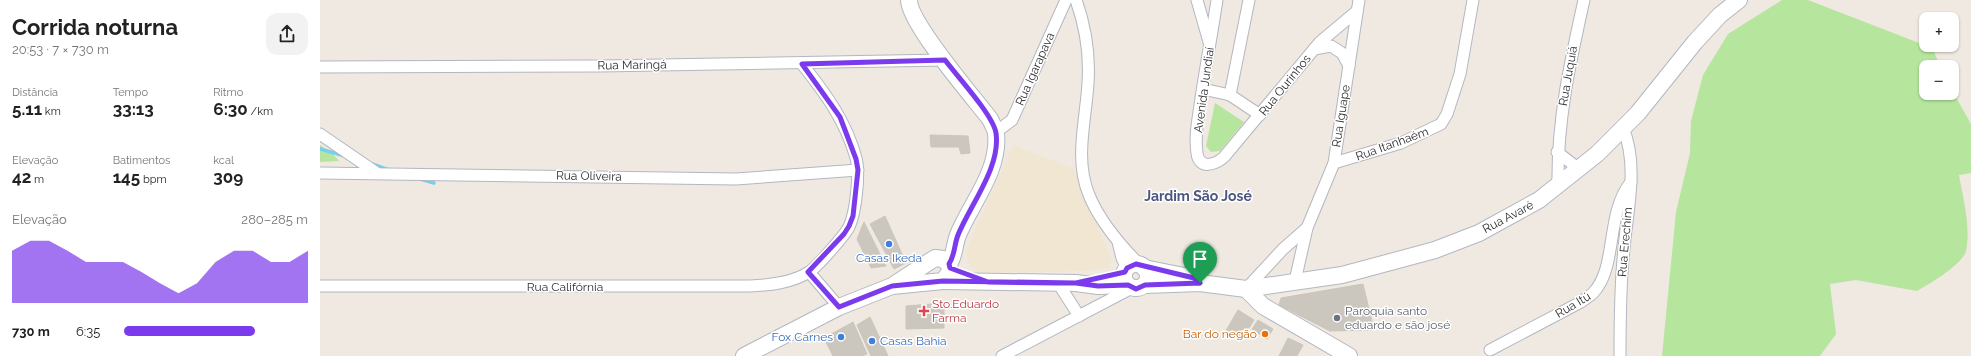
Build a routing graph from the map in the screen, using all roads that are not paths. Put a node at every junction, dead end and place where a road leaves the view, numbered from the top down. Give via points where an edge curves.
1 (909, 0) edge
2 (1066, 0) edge
3 (1076, 0) edge
4 (1197, 0) edge
5 (1217, 0) edge
6 (1250, 0) edge
7 (1473, 0) edge
8 (1584, 0) edge
9 (1739, 0) edge
10 (1358, 5) edge
11 (1210, 45) junction
12 (1314, 49) junction
13 (945, 60) junction
14 (802, 64) junction
15 (1349, 66) junction
16 (320, 67) edge
17 (1203, 89) junction
18 (1230, 95) junction
19 (1260, 115) junction
20 (1623, 128) junction
21 (996, 132) junction
22 (320, 134) edge
23 (1557, 152) junction
24 (1334, 163) junction
25 (1217, 164) joint
26 (1579, 169) junction
27 (858, 170) junction
28 (320, 173) edge
29 (377, 173) junction
30 (1631, 182) junction
31 (1558, 185) junction
32 (1307, 228) junction
33 (940, 269) junction
34 (808, 272) junction
35 (1134, 276) junction
36 (1294, 281) junction
37 (1058, 283) junction
38 (320, 286) edge
39 (1246, 289) junction
40 (839, 307) junction
41 (1079, 316) junction
42 (1490, 350) dead end
43 (744, 356) edge
44 (1002, 356) edge
45 (1349, 356) edge
46 (1620, 356) edge

1 - 13 main road via 920,30
2 - 21 street, Rua Igarapava via 1012,120
3 - 35 street via 1087,36 1089,57 1081,156 1084,178 1088,194 1118,242
4 - 11 street
5 - 11 street, Avenida Jundiaí
6 - 18 street
7 - 24 street, Rua Itanhaém via 1460,74 1441,124 1401,143
8 - 23 street, Rua Juquiá via 1572,49
9 - 20 main road, Rua Avaré via 1720,15
10 - 12 street, Rua Ourinhos
10 - 15 street, Rua Iguape
11 - 17 street, Avenida Jundiaí
12 - 15 street via 1331,46 1342,52
12 - 19 street, Rua Ourinhos
13 - 14 street, Rua Maringá
13 - 21 main road via 990,119
14 - 16 street, Rua Maringá
14 - 27 street via 840,117
15 - 24 street, Rua Iguape
17 - 18 street
17 - 25 street, Avenida Jundiaí via 1197,153 1201,162 1206,165
18 - 19 street
19 - 25 street, Rua Ourinhos
20 - 26 main road, Rua Avaré
20 - 30 street, Rua Erechim via 1631,156
21 - 33 main road via 995,151 989,174
22 - 29 street
23 - 26 street
23 - 31 street, Rua Juquiá
24 - 32 street, Rua Iguape
26 - 31 main road, Rua Avaré
27 - 29 street, Rua Oliveira via 736,179
27 - 34 street via 853,216 849,226
28 - 29 street, Rua Oliveira
30 - 42 street, Rua Itú via 1616,208 1605,271 1594,292 1581,302
30 - 46 street, Rua Erechim via 1623,250
31 - 36 main road, Rua Avaré via 1518,213 1459,242 1342,275
32 - 36 street, Rua Iguape
32 - 39 street, Rua Iguape via 1283,249
33 - 37 main road, Rua Avaré via 988,282
33 - 40 main road
34 - 38 street, Rua Califórnia via 780,283 750,286
34 - 40 street
35 - 37 main road, Rua Avaré via 1098,286
35 - 39 main road, Rua Avaré
35 - 41 street
36 - 39 main road, Rua Avaré
37 - 41 street
39 - 45 main road via 1263,306
40 - 43 main road
41 - 44 street

